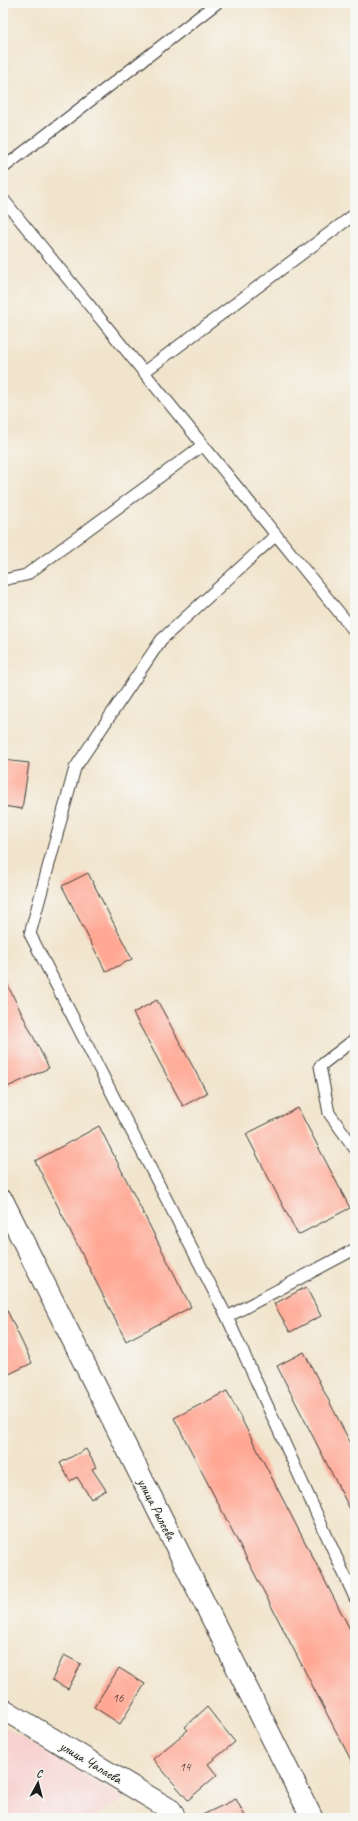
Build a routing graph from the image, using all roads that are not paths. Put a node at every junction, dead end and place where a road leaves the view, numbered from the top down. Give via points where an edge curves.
1 (217, 3) edge
2 (3, 168) edge
3 (3, 199) edge
4 (355, 214) edge
5 (144, 372) junction
6 (203, 445) junction
7 (276, 535) junction
8 (3, 580) edge
9 (355, 632) edge
10 (355, 1039) edge
11 (355, 1149) edge
12 (3, 1201) edge
13 (355, 1249) edge
14 (226, 1317) junction
15 (355, 1598) edge
16 (3, 1709) edge
17 (175, 1818) edge
18 (312, 1818) edge

1 - 2 lane
3 - 5 lane
4 - 5 lane
5 - 6 lane
6 - 7 lane
6 - 8 lane via 26,575
7 - 9 lane
7 - 14 lane via 161,640 75,768 30,934
10 - 11 lane via 320,1066 329,1113
12 - 18 street, улица Рылеева
13 - 14 lane
14 - 15 lane
16 - 17 street, улица Чапаева via 171,1810

